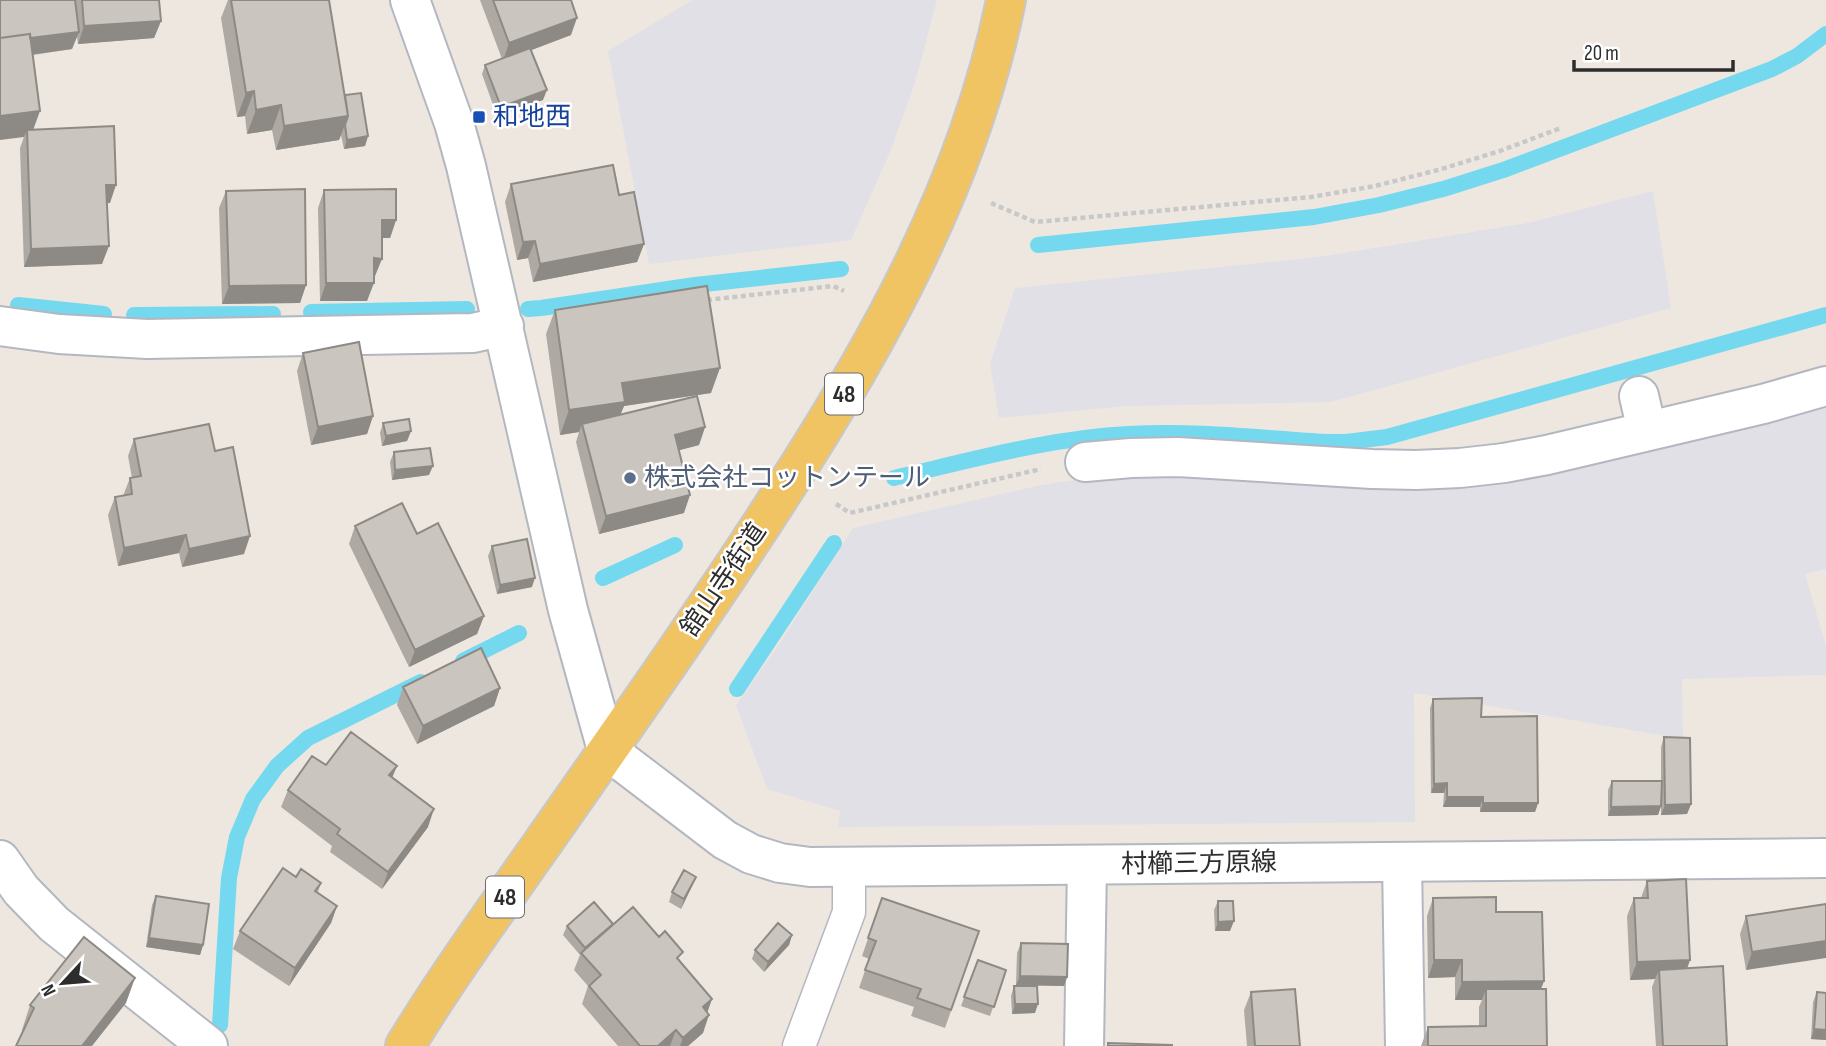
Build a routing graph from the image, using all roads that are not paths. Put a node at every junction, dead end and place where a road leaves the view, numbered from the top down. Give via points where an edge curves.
1 (410, 0) edge
2 (1006, 0) edge
3 (0, 326) edge
4 (504, 326) junction
5 (1826, 386) edge
6 (1085, 462) road end
7 (607, 750) junction
8 (1826, 858) edge
9 (0, 860) edge
10 (1402, 862) junction
11 (1087, 864) junction
12 (849, 867) junction
13 (208, 1046) edge
14 (405, 1046) edge
15 (799, 1046) edge
16 (1084, 1046) edge
17 (1405, 1046) edge

1 - 4 street via 467,166
2 - 7 main road, 舘山寺街道 / 48 via 979,104 949,185 886,320 848,388 711,602
3 - 4 street via 147,339 473,333
4 - 7 street via 568,610
5 - 6 street via 1763,404 1643,414 1547,455 1460,468 1372,469 1178,457
7 - 12 street, 村櫛三方原線 via 725,840 751,854 810,867
7 - 14 main road, 舘山寺街道 / 48
8 - 10 street, 村櫛三方原線
9 - 13 street via 54,924
10 - 11 street, 村櫛三方原線
10 - 17 street
11 - 12 street, 村櫛三方原線
11 - 16 street
12 - 15 lane via 849,912

